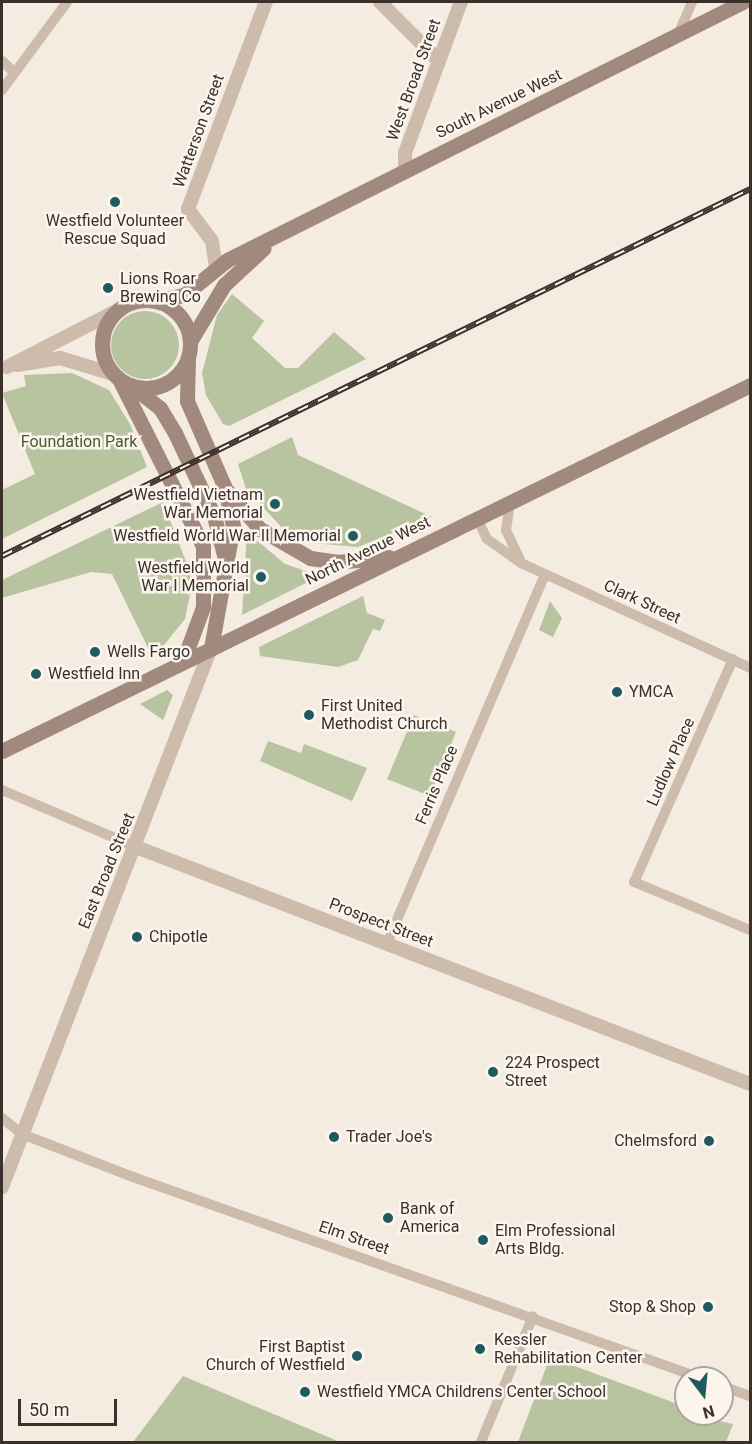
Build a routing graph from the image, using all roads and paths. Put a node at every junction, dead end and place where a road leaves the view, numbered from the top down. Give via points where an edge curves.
1 (67, 2) edge
2 (266, 2) edge
3 (380, 2) edge
4 (461, 2) edge
5 (692, 2) edge
6 (743, 2) edge
7 (678, 35) junction
8 (438, 60) junction
9 (2, 61) edge
10 (14, 72) junction
11 (2, 90) edge
12 (405, 171) junction
13 (273, 240) junction
14 (216, 267) junction
15 (157, 301) junction
16 (118, 309) junction
17 (191, 340) junction
18 (188, 359) junction
19 (4, 366) edge
20 (121, 380) junction
21 (750, 384) edge
22 (225, 488) junction
23 (510, 502) junction
24 (477, 518) junction
25 (400, 556) junction
26 (226, 563) junction
27 (521, 563) junction
28 (544, 574) junction
29 (212, 648) junction
30 (734, 659) junction
31 (183, 662) junction
32 (750, 668) edge
33 (2, 751) edge
34 (2, 790) edge
35 (136, 847) junction
36 (750, 930) edge
37 (387, 943) junction
38 (750, 1084) edge
39 (2, 1118) edge
40 (22, 1134) junction
41 (2, 1187) edge
42 (532, 1316) junction
43 (674, 1368) edge
44 (734, 1390) edge
45 (750, 1396) edge
46 (481, 1443) edge

1 - 10 street
2 - 14 street, Watterson Street via 188,209 212,241
3 - 8 street
4 - 8 street, West Broad Street
5 - 7 street
6 - 7 main road, South Avenue West
7 - 12 main road, South Avenue West
8 - 12 street, West Broad Street via 405,153
9 - 10 street
10 - 11 street
12 - 13 main road, South Avenue West
13 - 14 main road, South Avenue West
13 - 17 main road, South Avenue West via 224,285
14 - 15 main road, South Avenue West via 184,295
15 - 16 main road via 132,302
15 - 17 main road via 179,315
16 - 19 street
16 - 20 main road via 102,337
17 - 18 main road
18 - 20 main road via 167,383
18 - 22 main road, East Broad Street via 189,409
19 - 20 street via 60,358
20 - 26 main road, East Broad Street via 160,408 175,433 214,516
20 - 31 main road via 203,546 203,607
21 - 23 main road, North Avenue West
22 - 25 main road via 260,529 310,558 337,562
22 - 26 main road, East Broad Street via 233,526
23 - 24 main road, North Avenue West
23 - 27 street via 506,530
24 - 25 main road, North Avenue West
24 - 27 street, Clark Street via 487,539
25 - 29 main road, North Avenue West
26 - 29 main road, East Broad Street
27 - 28 street, Clark Street
28 - 30 street, Clark Street
28 - 37 street, Ferris Place
29 - 31 main road, North Avenue West
29 - 35 street, East Broad Street
30 - 32 street, Clark Street
30 - 36 street, Ludlow Place via 634,882
31 - 33 main road, North Avenue West
34 - 35 street, Prospect Street
35 - 37 street, Prospect Street
35 - 40 street, East Broad Street
37 - 38 street, Prospect Street
39 - 40 street, Elm Street
40 - 41 street, East Broad Street
40 - 42 street, Elm Street
42 - 43 street, Elm Street
42 - 46 street
44 - 45 street

